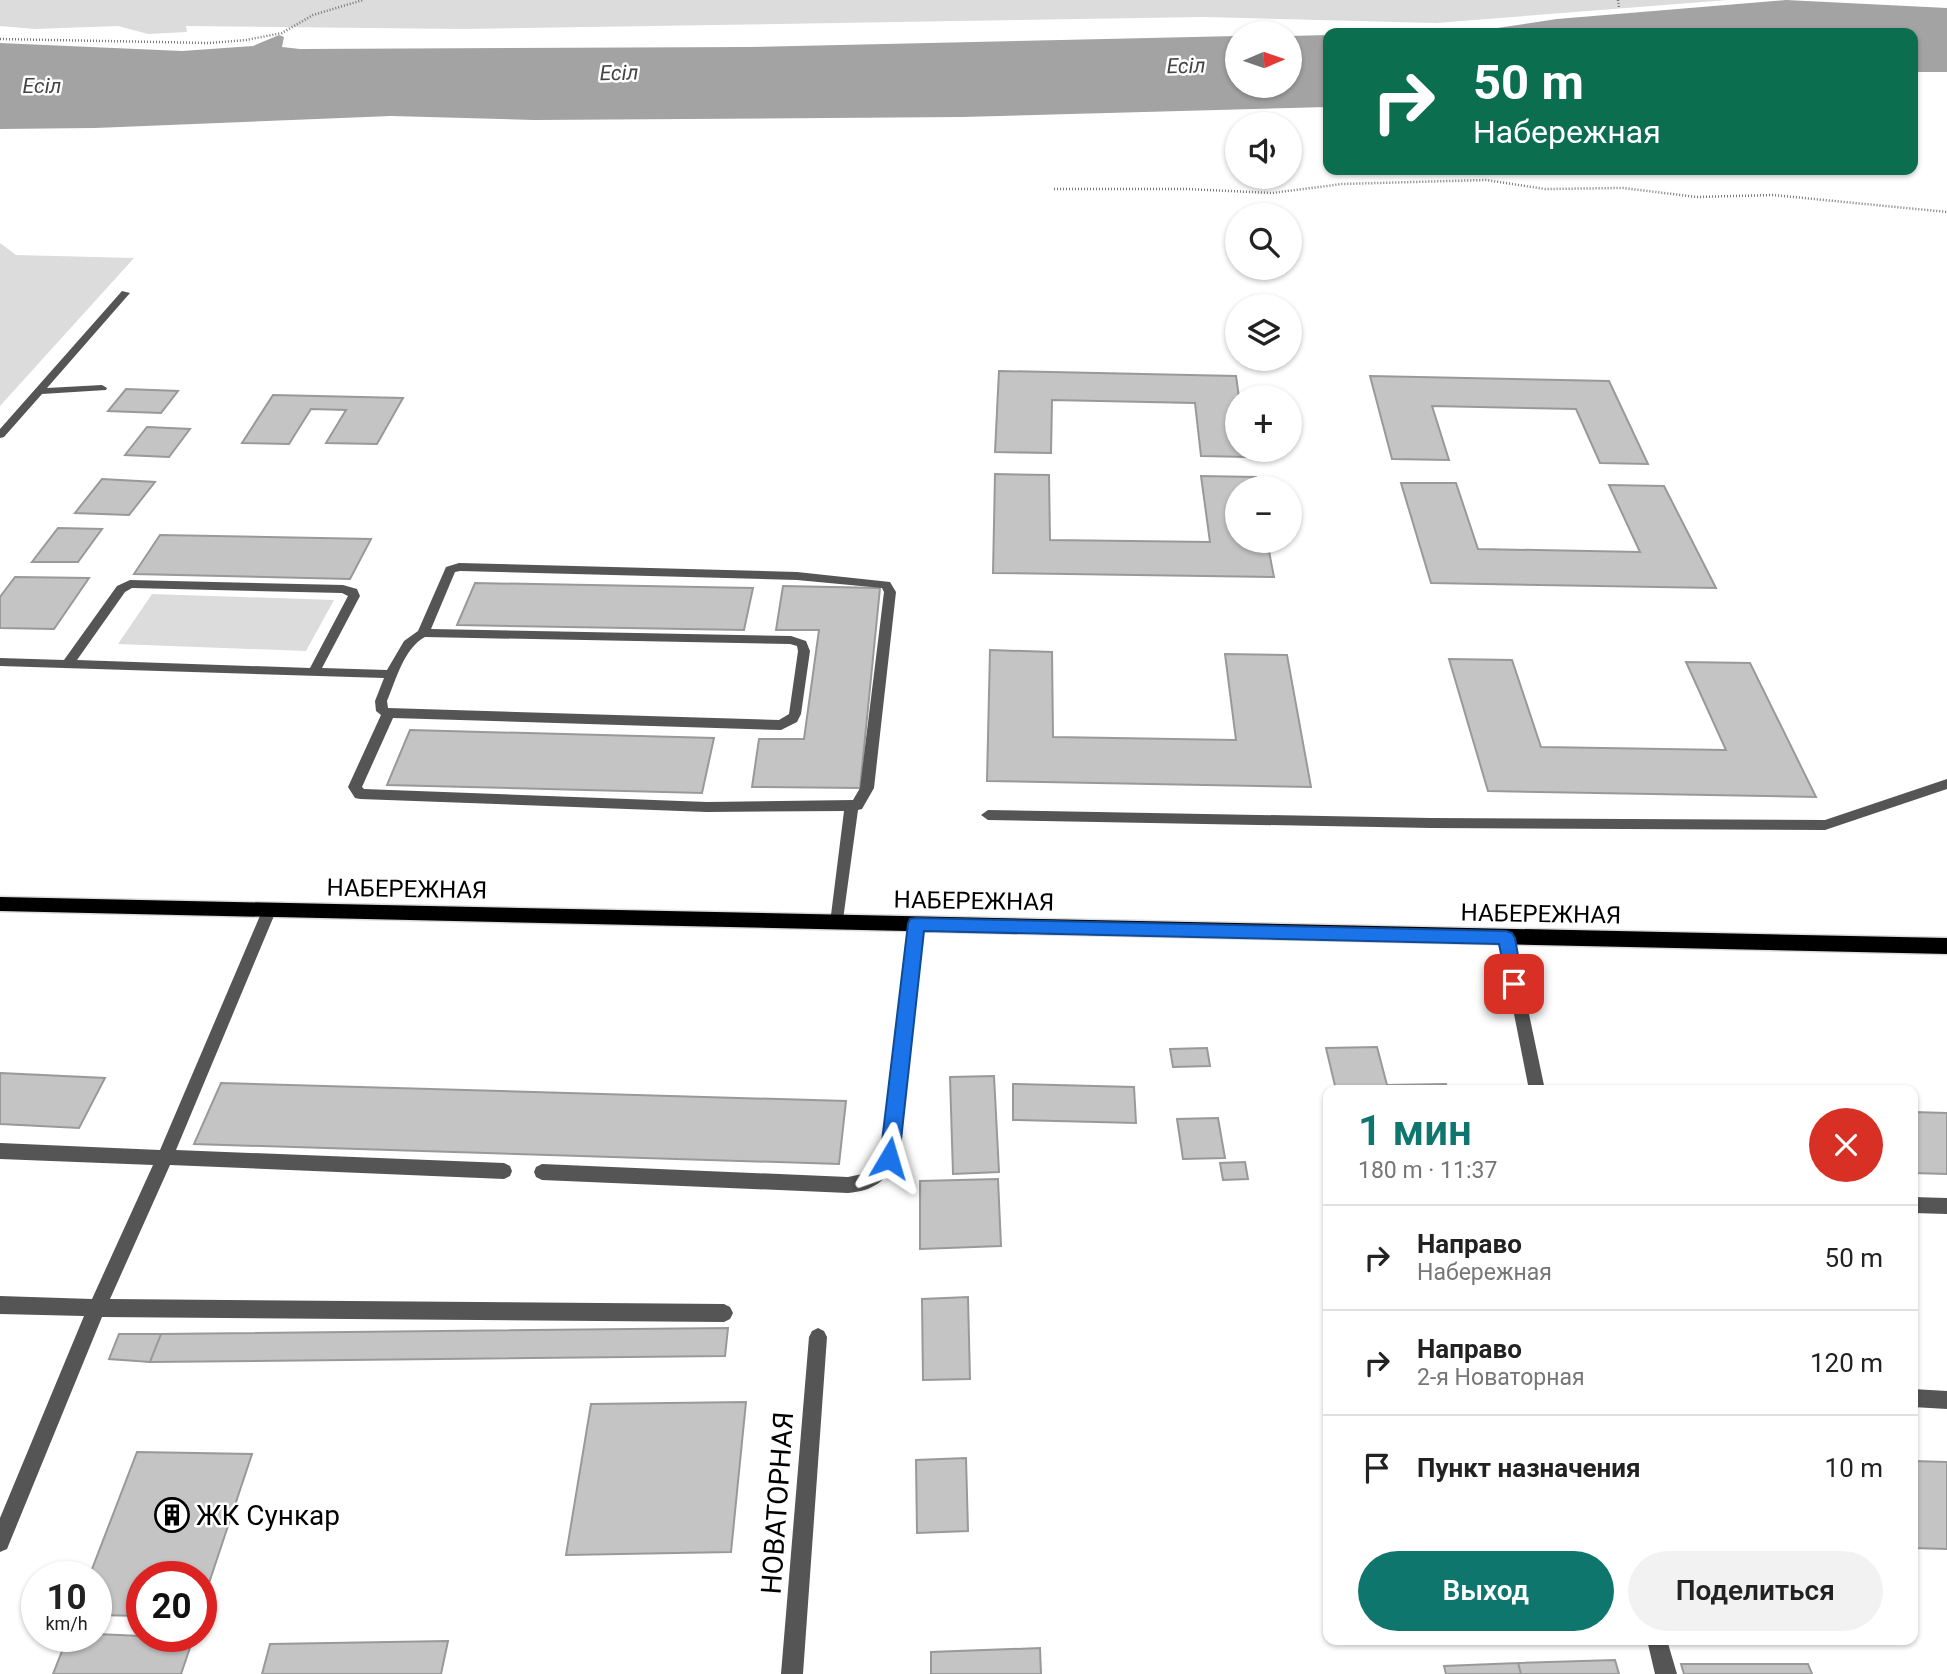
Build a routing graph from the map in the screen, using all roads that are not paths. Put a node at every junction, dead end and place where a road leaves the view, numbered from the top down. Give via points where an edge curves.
1 (125, 293) dead end
2 (102, 388) dead end
3 (40, 391) junction
4 (0, 435) edge
5 (424, 633) junction
6 (0, 662) edge
7 (68, 664) junction
8 (314, 671) junction
9 (393, 674) junction
10 (388, 714) junction
11 (1947, 785) edge
12 (852, 806) junction
13 (988, 815) dead end
14 (0, 904) edge
15 (270, 911) junction
16 (838, 923) junction
17 (916, 924) junction
18 (1506, 938) junction
19 (1947, 946) edge
20 (1536, 1085) edge
21 (0, 1151) edge
22 (164, 1159) junction
23 (504, 1171) dead end
24 (542, 1172) dead end
25 (1918, 1205) edge
26 (1947, 1206) edge
27 (0, 1305) edge
28 (97, 1308) junction
29 (724, 1313) dead end
30 (818, 1337) dead end
31 (1918, 1398) edge
32 (1947, 1400) edge
33 (0, 1542) edge
34 (1658, 1645) edge
35 (792, 1674) edge
36 (1666, 1674) edge

1 - 3 street
2 - 3 street
3 - 4 street
5 - 9 street via 411,639
5 - 10 street via 791,640 802,643 804,652 795,714 781,725
5 - 12 street via 448,573 459,567 797,576 886,584 890,592 867,788
6 - 7 street
7 - 8 street
7 - 8 street via 121,589 130,584 349,590 353,600
8 - 9 street
9 - 10 street via 380,707
10 - 12 street via 355,788 360,794 707,807
11 - 13 street via 1825,825
12 - 16 street
14 - 15 main road, НАБЕРЕЖНАЯ
15 - 16 main road, НАБЕРЕЖНАЯ
15 - 22 street
16 - 17 main road, НАБЕРЕЖНАЯ
17 - 18 main road, НАБЕРЕЖНАЯ
17 - 24 street via 889,1158 874,1179 848,1185
18 - 19 main road, НАБЕРЕЖНАЯ
18 - 20 street
21 - 22 street
22 - 23 street
22 - 28 street
25 - 26 street
27 - 28 street
28 - 29 street
28 - 33 street
30 - 35 street, НОВАТОРНАЯ
31 - 32 street
34 - 36 street

